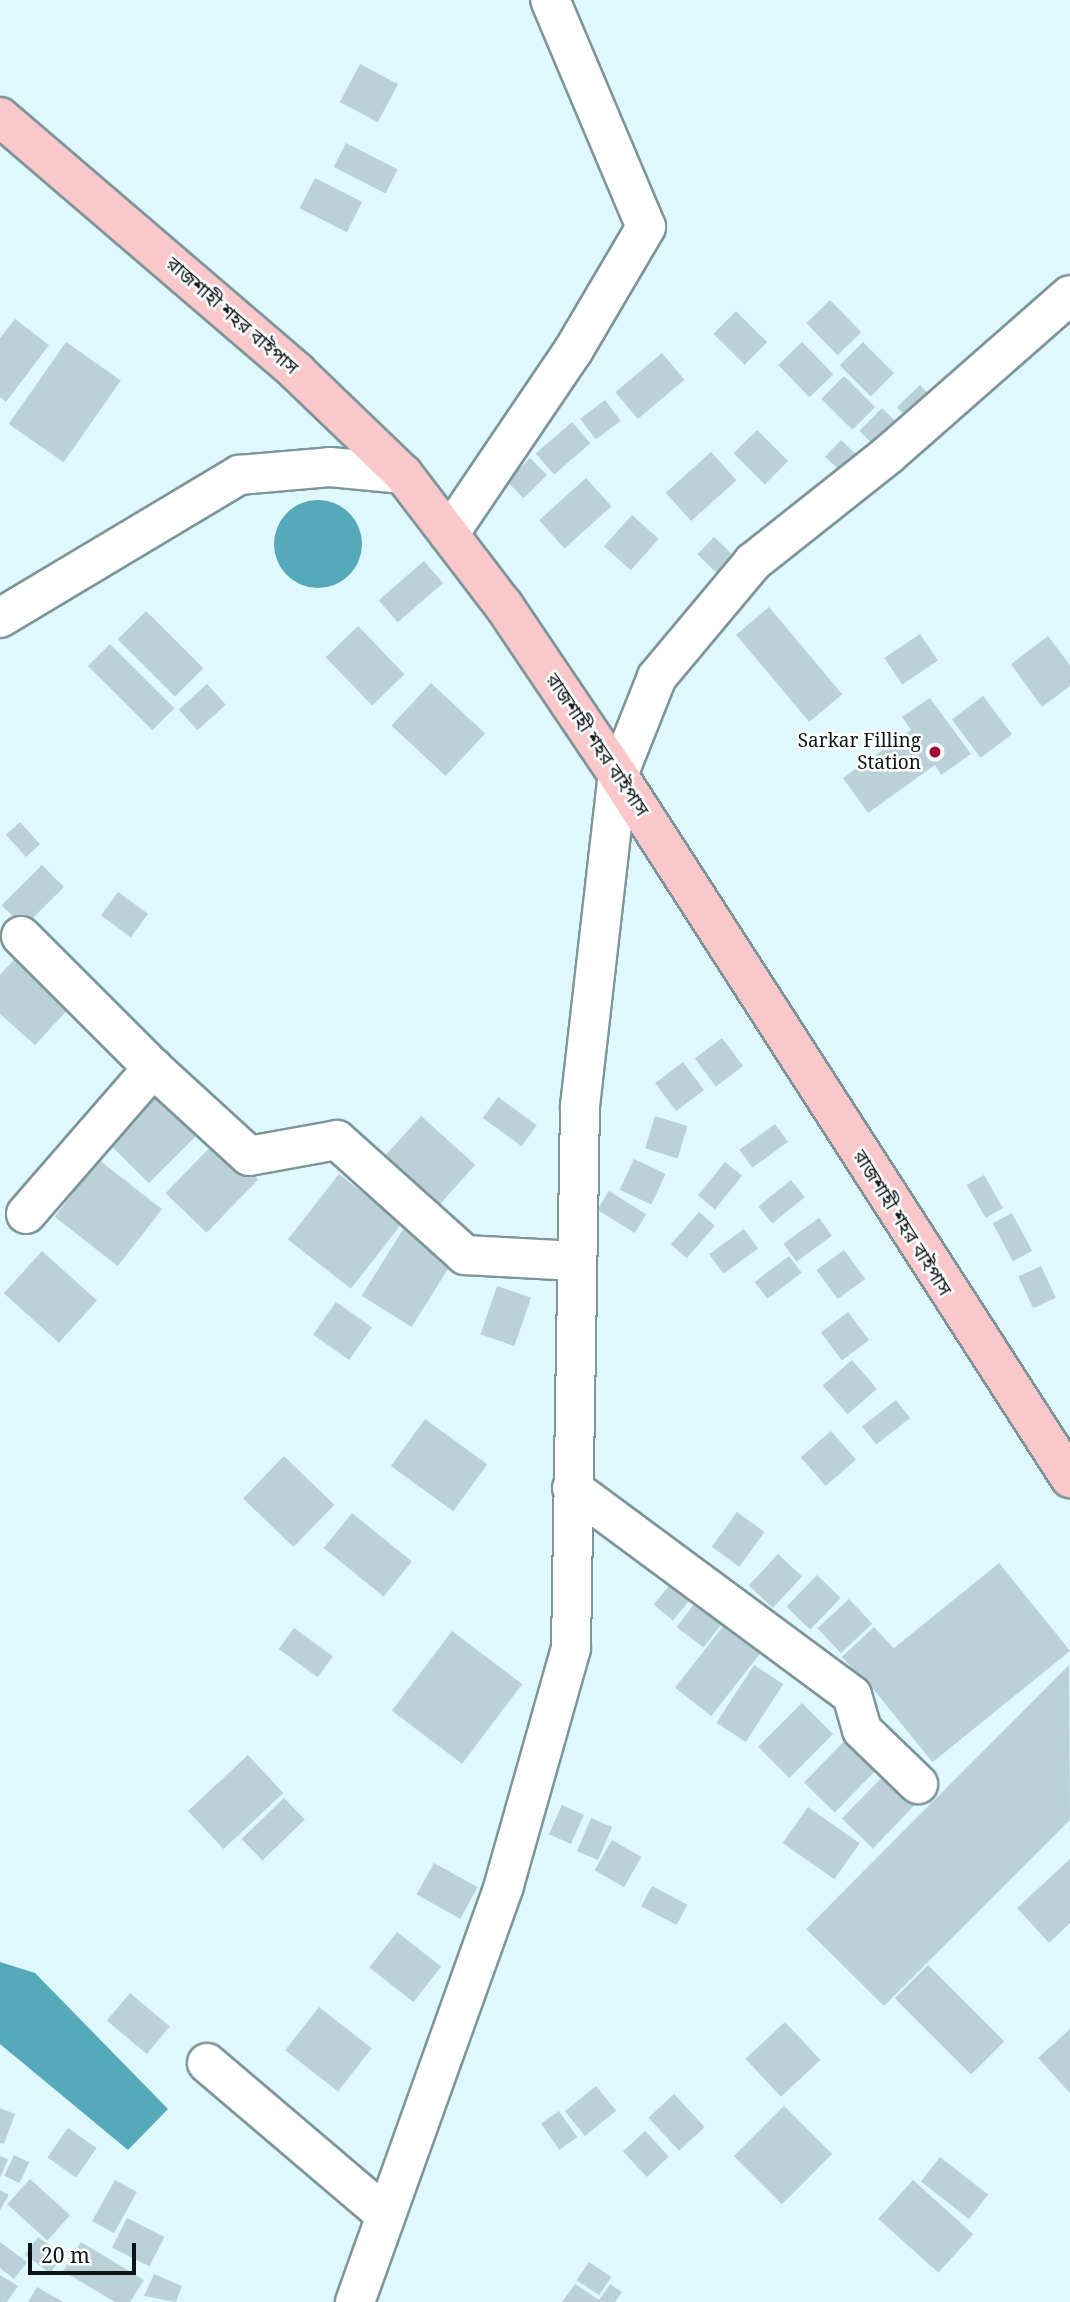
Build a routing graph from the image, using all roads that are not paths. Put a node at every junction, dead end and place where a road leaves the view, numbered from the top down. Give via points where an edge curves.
1 (550, 0) edge
2 (0, 117) edge
3 (1070, 295) edge
4 (403, 474) junction
5 (449, 534) junction
6 (0, 618) edge
7 (618, 775) junction
8 (21, 936) dead end
9 (153, 1068) junction
10 (26, 1213) dead end
11 (576, 1261) junction
12 (1070, 1478) edge
13 (572, 1488) junction
14 (918, 1784) dead end
15 (207, 2063) dead end
16 (383, 2213) junction
17 (355, 2302) edge

1 - 5 street via 646,227 573,351
2 - 4 highway, রাজশাহী শহর বাইপাস via 297,372
3 - 7 street via 888,455 753,562 657,677
4 - 5 highway, রাজশাহী শহর বাইপাস
4 - 6 street via 330,467 239,475
5 - 7 highway, রাজশাহী শহর বাইপাস
7 - 11 street via 580,1106
7 - 12 highway, রাজশাহী শহর বাইপাস
8 - 9 street
9 - 10 street
9 - 11 street via 249,1156 337,1140 465,1255
11 - 13 street
13 - 14 street via 852,1695 862,1730
13 - 16 street via 571,1648 505,1885
15 - 16 street
16 - 17 street

